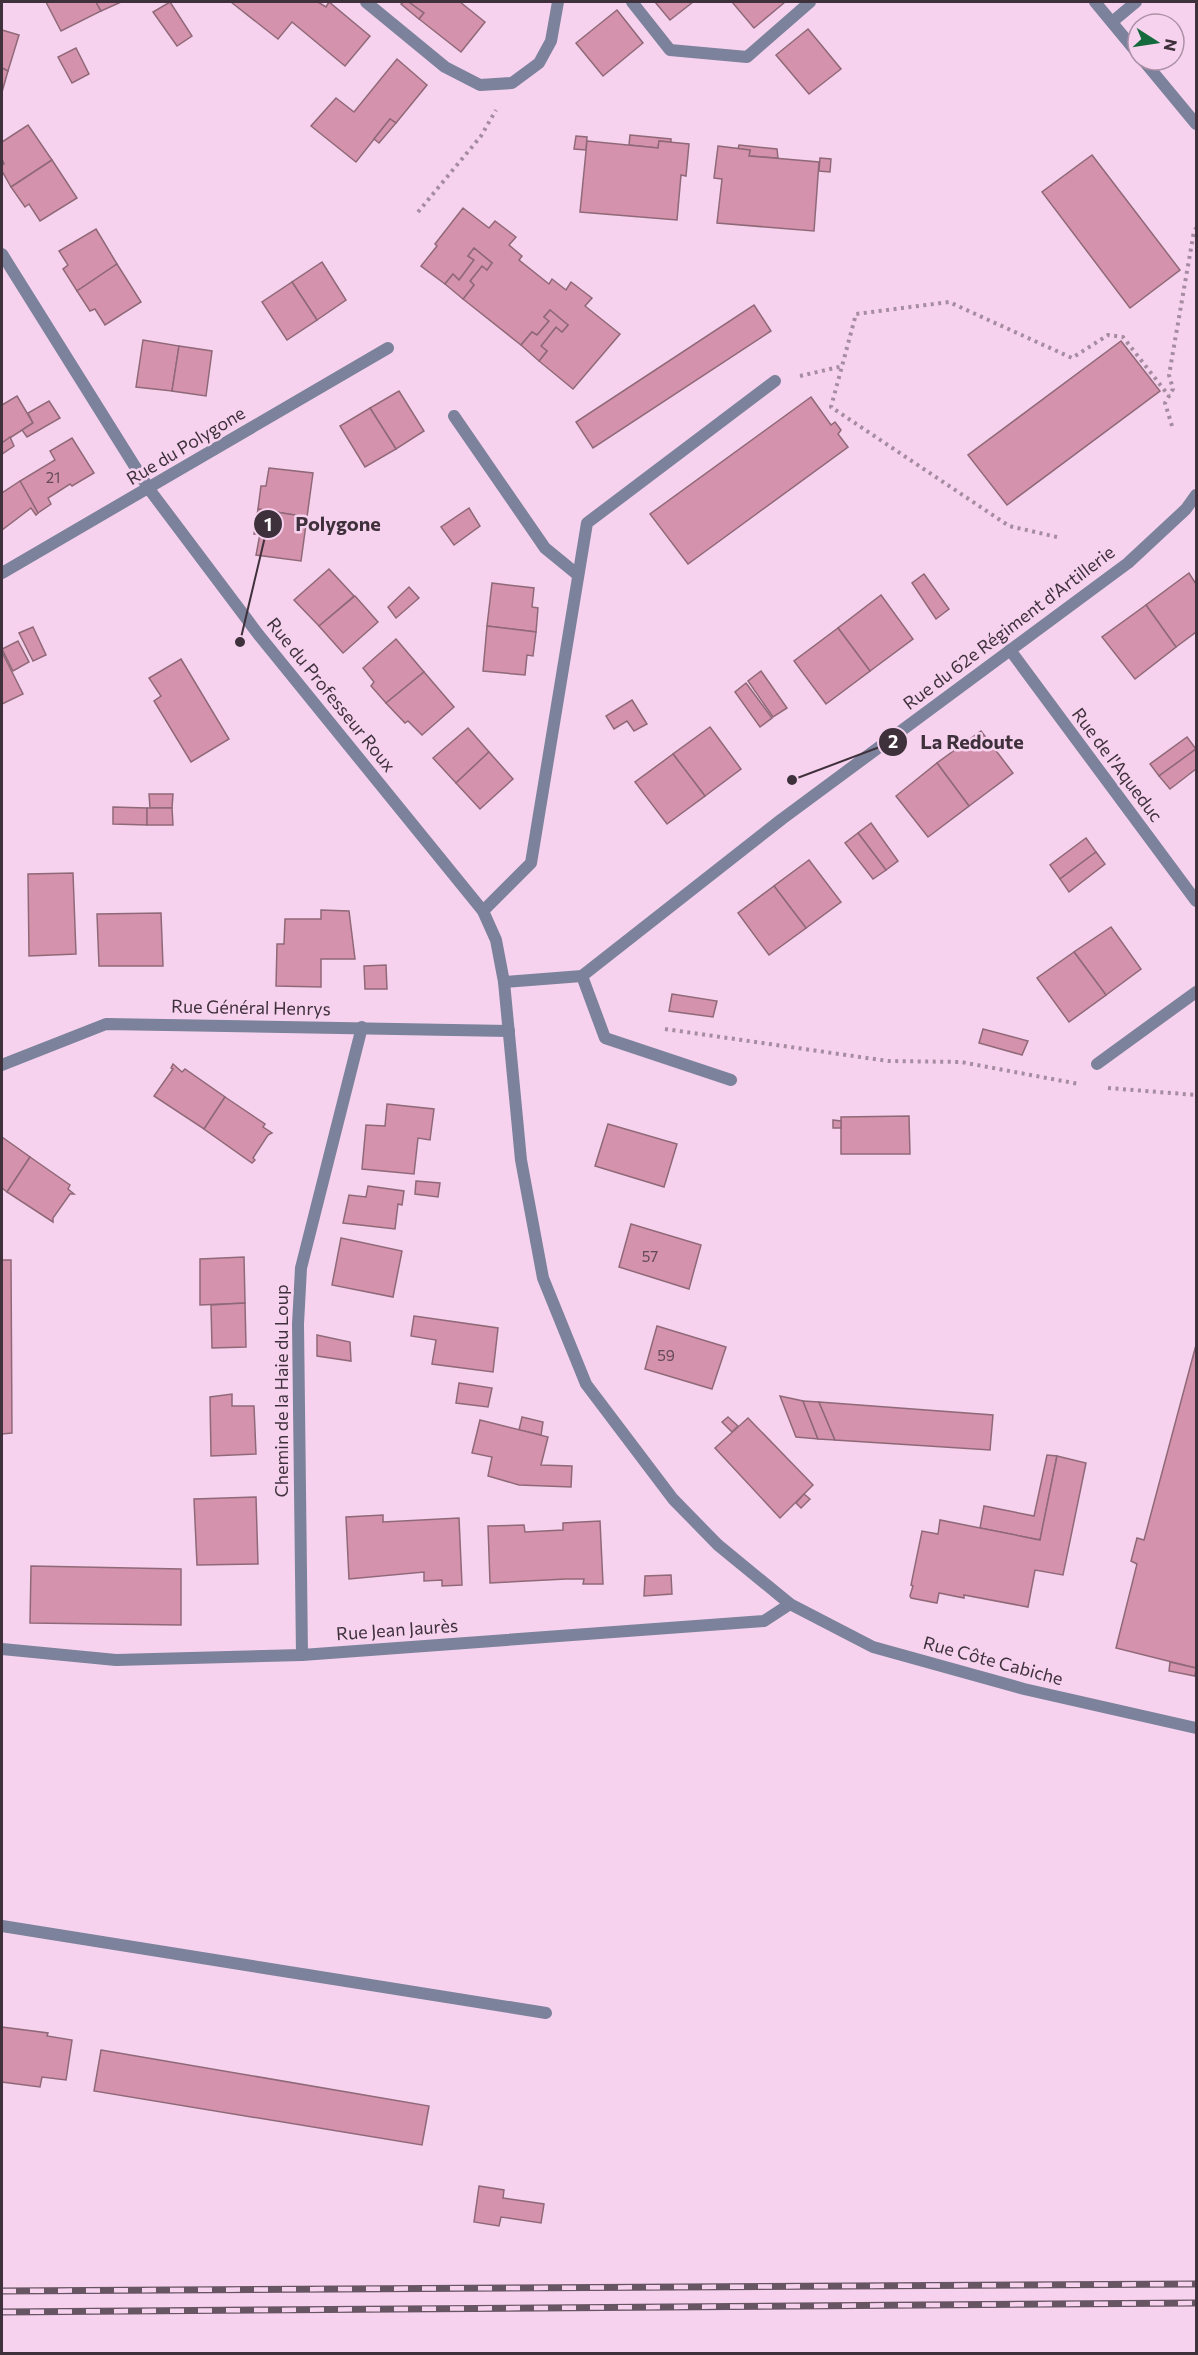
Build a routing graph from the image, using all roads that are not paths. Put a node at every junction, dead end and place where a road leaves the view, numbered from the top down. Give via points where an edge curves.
1 (366, 2) edge
2 (558, 2) edge
3 (632, 2) edge
4 (810, 2) edge
5 (1095, 2) edge
6 (1136, 2) edge
7 (1112, 22) junction
8 (1126, 39) edge
9 (1153, 72) edge
10 (1197, 124) edge
11 (2, 254) edge
12 (388, 348) dead end
13 (775, 381) road end
14 (454, 416) dead end
15 (149, 489) junction
16 (1197, 495) edge
17 (2, 573) edge
18 (578, 575) junction
19 (1010, 650) junction
20 (1197, 901) edge
21 (483, 911) junction
22 (582, 976) junction
23 (504, 982) junction
24 (1197, 992) edge
25 (362, 1028) junction
26 (509, 1031) junction
27 (1097, 1064) dead end
28 (2, 1065) edge
29 (731, 1080) dead end
30 (790, 1604) junction
31 (2, 1649) edge
32 (302, 1654) junction
33 (1197, 1728) edge
34 (2, 1926) edge
35 (546, 2013) dead end

1 - 2 street via 445,67 480,85 512,83 539,63 551,41
3 - 4 street via 670,50 747,57
5 - 7 street
6 - 7 street
7 - 8 street
9 - 10 street
11 - 15 street, Rue du Professeur Roux
12 - 15 street, Rue du Polygone
13 - 18 street via 587,523
14 - 18 street via 545,548
15 - 17 street, Rue du Polygone
15 - 21 street, Rue du Professeur Roux via 258,634
16 - 19 street, Rue du 62e Régiment d'Artillerie via 1128,563
18 - 21 street via 531,863
19 - 20 street, Rue de l'Aqueduc
19 - 22 street, Rue du 62e Régiment d'Artillerie via 782,819
21 - 23 street, Rue du Professeur Roux via 496,940
22 - 23 street
22 - 29 street via 605,1038
23 - 26 street, Rue du Professeur Roux
24 - 27 street
25 - 26 street, Rue Général Henrys
25 - 28 street, Rue Général Henrys via 106,1024
25 - 32 street, Chemin de la Haie du Loup via 301,1268 298,1324
26 - 30 street, Rue du Professeur Roux via 521,1160 543,1278 586,1384 673,1499 718,1545
30 - 32 street, Rue Jean Jaurès via 764,1621
30 - 33 street, Rue Côte Cabiche via 873,1647 1024,1689
31 - 32 street, Rue Jean Jaurès via 116,1660
34 - 35 street

